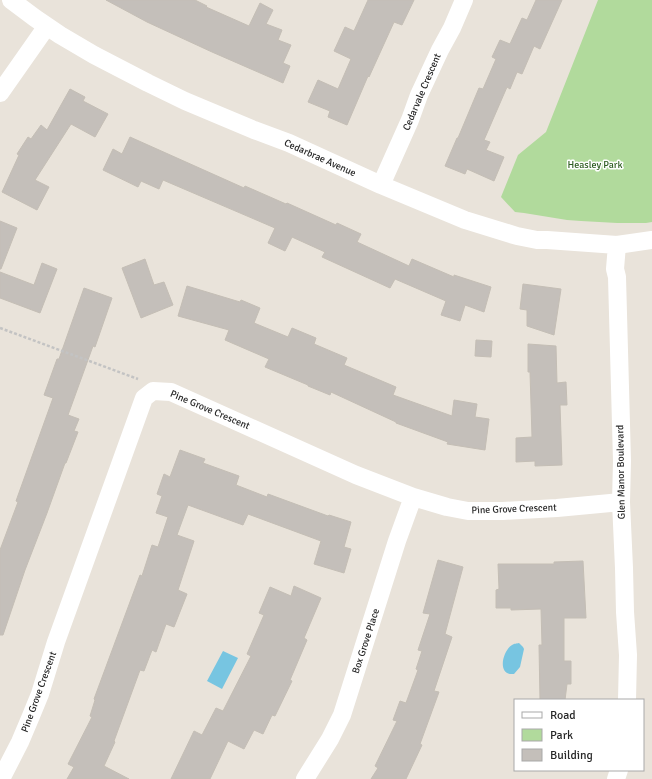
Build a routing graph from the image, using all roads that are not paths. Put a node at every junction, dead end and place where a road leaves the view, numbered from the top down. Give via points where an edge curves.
1 (11, 0) edge
2 (464, 0) edge
3 (47, 26) junction
4 (0, 93) edge
5 (381, 185) junction
6 (652, 240) edge
7 (617, 245) junction
8 (413, 496) junction
9 (621, 502) junction
10 (627, 699) edge
11 (1, 779) edge
12 (305, 779) edge

1 - 3 street, Cedarbrae Avenue
2 - 5 street, Cedarvale Crescent via 419,95
3 - 4 street
3 - 5 street, Cedarbrae Avenue via 94,55 185,101 289,143
5 - 7 street, Cedarbrae Avenue via 465,220 517,236 537,240
6 - 7 street, Cedarbrae Avenue
7 - 9 street, Glen Manor Boulevard via 615,269 622,461
8 - 9 street, Pine Grove Crescent via 468,511 557,508
8 - 11 street, Pine Grove Crescent via 356,475 171,392 153,391 144,398 56,642 40,694
8 - 12 street, Box Grove Place via 342,715
9 - 10 street, Glen Manor Boulevard via 628,655

